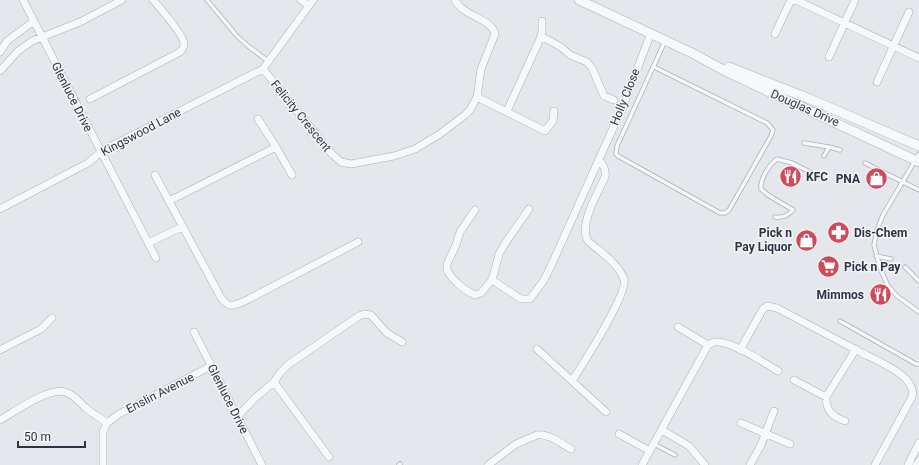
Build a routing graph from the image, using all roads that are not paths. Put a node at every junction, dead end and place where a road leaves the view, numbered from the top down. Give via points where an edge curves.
1 (22, 0) edge
2 (122, 0) edge
3 (153, 0) edge
4 (207, 0) edge
5 (301, 0) edge
6 (455, 0) edge
7 (580, 0) edge
8 (855, 0) edge
9 (791, 1) edge
10 (311, 3) edge
11 (909, 12) dead end
12 (542, 21) dead end
13 (34, 22) junction
14 (845, 23) junction
15 (650, 33) junction
16 (775, 34) dead end
17 (541, 36) junction
18 (42, 38) junction
19 (665, 40) junction
20 (893, 46) junction
21 (0, 52) edge
22 (692, 53) junction
23 (829, 56) dead end
24 (919, 58) edge
25 (268, 61) junction
26 (654, 67) junction
27 (263, 69) junction
28 (0, 71) edge
29 (877, 82) dead end
30 (477, 97) junction
31 (90, 99) dead end
32 (614, 100) dead end
33 (507, 111) junction
34 (554, 111) dead end
35 (258, 119) dead end
36 (804, 143) dead end
37 (919, 146) edge
38 (276, 147) junction
39 (829, 147) junction
40 (840, 150) dead end
41 (101, 152) junction
42 (824, 156) dead end
43 (918, 158) edge
44 (599, 160) junction
45 (865, 163) dead end
46 (814, 174) dead end
47 (155, 175) dead end
48 (292, 175) dead end
49 (903, 182) junction
50 (919, 190) edge
51 (169, 201) junction
52 (0, 209) edge
53 (529, 209) dead end
54 (475, 210) dead end
55 (775, 217) dead end
56 (182, 227) junction
57 (358, 242) dead end
58 (148, 243) junction
59 (876, 256) junction
60 (156, 258) dead end
61 (891, 259) dead end
62 (905, 267) dead end
63 (492, 280) junction
64 (919, 281) edge
65 (919, 312) edge
66 (52, 318) dead end
67 (840, 321) dead end
68 (678, 327) dead end
69 (194, 332) dead end
70 (402, 342) dead end
71 (708, 345) junction
72 (537, 349) dead end
73 (856, 349) junction
74 (0, 350) edge
75 (740, 350) junction
76 (919, 364) edge
77 (211, 366) junction
78 (778, 371) dead end
79 (794, 380) dead end
80 (572, 381) junction
81 (274, 382) junction
82 (826, 397) junction
83 (774, 411) dead end
84 (606, 412) dead end
85 (237, 418) junction
86 (0, 420) edge
87 (845, 421) dead end
88 (740, 423) dead end
89 (107, 424) junction
90 (662, 430) junction
91 (766, 433) junction
92 (619, 434) dead end
93 (919, 443) edge
94 (790, 444) dead end
95 (652, 447) junction
96 (572, 449) dead end
97 (675, 455) dead end
98 (329, 457) dead end
99 (919, 460) edge
100 (103, 465) edge
101 (262, 465) edge
102 (488, 465) edge
103 (642, 465) edge
104 (705, 465) edge
105 (750, 465) edge
106 (875, 465) edge
107 (908, 465) edge
108 (916, 465) edge

1 - 13 street, Glenluce Drive
2 - 18 street
3 - 31 street via 181,35 183,49
4 - 25 lane via 237,36
5 - 10 street
6 - 30 street via 460,9 489,25 495,34 481,69
7 - 15 street, Douglas Drive
8 - 14 street
9 - 14 street via 799,1
9 - 16 street
10 - 25 street
11 - 20 street
12 - 17 street
13 - 18 street, Glenluce Drive
13 - 21 street via 7,40
14 - 20 street
14 - 23 street
15 - 19 street, Douglas Drive
15 - 44 street, Holly Close via 623,106
17 - 32 street via 570,55 587,62 604,96
17 - 33 street
18 - 28 street via 23,46
18 - 41 street, Glenluce Drive
19 - 22 street, Douglas Drive
19 - 26 lane
20 - 24 street
20 - 29 street
22 - 37 street, Douglas Drive via 817,102
22 - 43 street, Douglas Drive via 727,72
25 - 27 street
26 - 26 lane via 617,146 616,154 720,214 725,213 771,136 772,129 767,123 748,113
27 - 30 street, Felicity Crescent via 322,143 341,162 351,164 394,156 415,149 465,115
27 - 41 street, Kingswood Lane
30 - 33 street
33 - 34 street via 545,131 553,121
35 - 38 street
36 - 39 lane
38 - 48 street
38 - 51 street
39 - 40 lane
39 - 42 lane
41 - 52 street, Kingswood Lane via 88,163
41 - 58 street, Glenluce Drive
43 - 49 lane
44 - 63 street, Holly Close via 547,273 533,297 521,300
44 - 80 street via 606,169 605,177 585,226 586,237 618,270 625,283 607,322
45 - 49 lane
46 - 55 lane via 780,159 770,165 761,183 761,189 793,210 782,218
47 - 51 street
49 - 50 lane
49 - 59 lane via 882,215 874,245
51 - 56 street
53 - 63 street via 499,254
54 - 63 street via 460,232 447,270 459,284 475,295 481,293
56 - 57 street via 224,302 232,306
56 - 58 street
58 - 60 street, Glenluce Drive
59 - 61 lane
59 - 65 lane via 888,286
62 - 64 lane
66 - 74 street via 40,329
67 - 76 lane
68 - 71 street
69 - 77 street, Glenluce Drive
70 - 81 street via 387,333 373,316 359,316 284,368
71 - 75 street via 720,342
71 - 90 street
72 - 80 street
73 - 75 street via 777,308 767,306
73 - 82 street
73 - 106 street via 896,372 913,390 912,397
75 - 78 street
77 - 85 street, Glenluce Drive
77 - 89 street, Enslin Avenue via 131,408
79 - 82 street
80 - 84 street
81 - 85 street
81 - 98 street
82 - 87 street via 829,411
83 - 91 street
85 - 101 street, Glenluce Drive
86 - 89 street via 43,396 59,391 73,396
88 - 91 street
89 - 100 street via 103,432
90 - 95 street
90 - 104 street via 689,446
91 - 94 street
91 - 105 street
92 - 95 street
93 - 107 street
95 - 97 lane
95 - 103 street
96 - 102 street via 540,434 516,444
99 - 108 street

